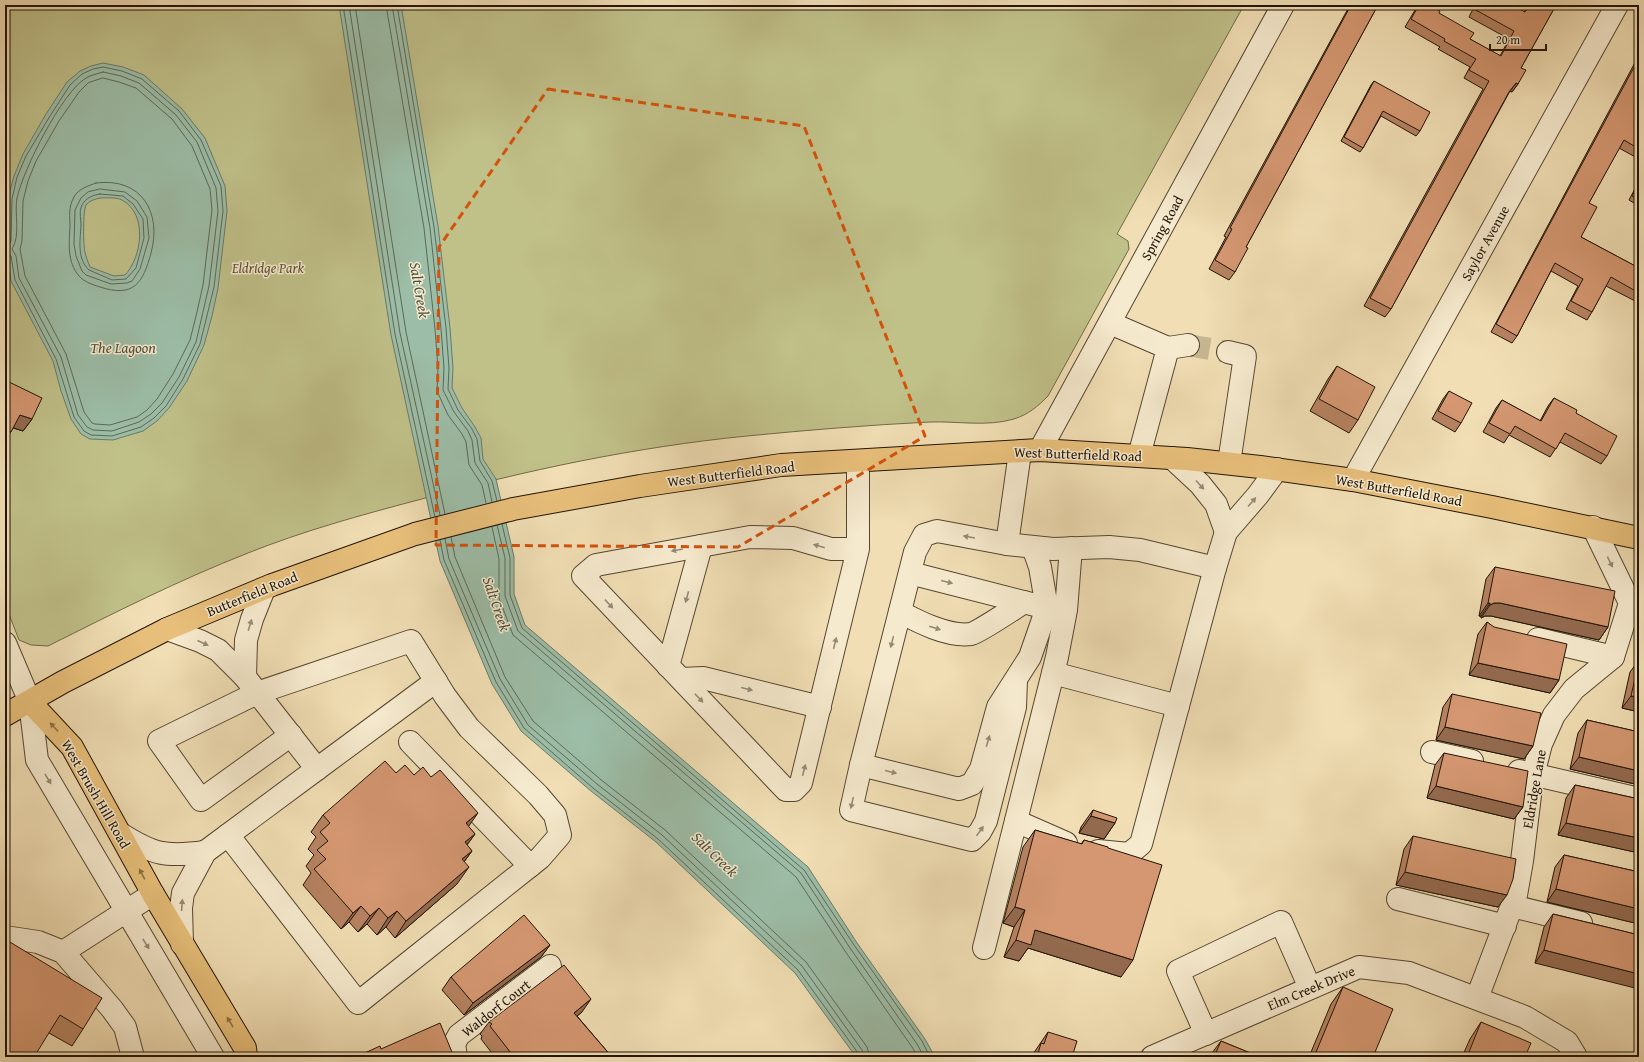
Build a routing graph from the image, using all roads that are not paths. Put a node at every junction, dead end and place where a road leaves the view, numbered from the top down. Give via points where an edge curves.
1 (1283, 5) edge
2 (1617, 5) edge
3 (1110, 323) junction
4 (1228, 352) tunnel mouth
5 (1030, 451) junction
6 (1139, 456) junction
7 (1172, 458) junction
8 (858, 462) junction
9 (1229, 463) junction
10 (1277, 469) junction
11 (1353, 480) junction
12 (513, 509) joint
13 (1593, 527) junction
14 (1226, 532) junction
15 (1639, 538) edge
16 (1007, 544) junction
17 (701, 546) junction
18 (1033, 547) junction
19 (1071, 548) junction
20 (858, 549) junction
21 (1215, 568) junction
22 (910, 573) junction
23 (264, 589) junction
24 (1635, 599) edge
25 (1024, 602) junction
26 (1047, 608) junction
27 (900, 612) junction
28 (166, 629) junction
29 (1517, 635) edge
30 (5, 643) edge
31 (1613, 657) junction
32 (674, 672) junction
33 (1053, 673) junction
34 (1016, 680) junction
35 (436, 681) junction
36 (251, 685) junction
37 (30, 702) junction
38 (1178, 706) junction
39 (820, 707) junction
40 (5, 715) edge
41 (291, 735) junction
42 (410, 742) dead end
43 (1432, 752) dead end
44 (861, 765) junction
45 (317, 769) junction
46 (1534, 774) junction
47 (1639, 799) edge
48 (1016, 820) junction
49 (121, 834) junction
50 (228, 835) junction
51 (205, 852) junction
52 (530, 866) junction
53 (153, 894) junction
54 (1398, 899) dead end
55 (1512, 906) junction
56 (126, 911) junction
57 (1504, 926) junction
58 (1597, 927) edge
59 (5, 937) edge
60 (182, 944) junction
61 (984, 948) dead end
62 (63, 952) junction
63 (550, 966) dead end
64 (1310, 988) junction
65 (1477, 998) junction
66 (1206, 1034) junction
67 (133, 1057) edge
68 (213, 1057) edge
69 (246, 1057) edge
70 (456, 1057) edge
71 (1152, 1057) edge
72 (1576, 1057) edge

1 - 3 street, Spring Road
2 - 11 street, Saylor Avenue
3 - 5 street, Spring Road
3 - 6 street via 1178,346
4 - 9 street via 1245,356
5 - 6 main road, West Butterfield Road
5 - 8 main road, West Butterfield Road
5 - 16 street
6 - 7 main road, West Butterfield Road
7 - 9 main road, West Butterfield Road
7 -> 14 street via 1200,484 1216,504
8 - 12 main road, West Butterfield Road via 782,465 640,486
8 - 20 street
9 - 10 main road, West Butterfield Road
10 - 11 main road, West Butterfield Road
14 -> 10 street
11 - 13 main road, West Butterfield Road
12 - 23 main road, Butterfield Road via 415,534
13 - 15 main road, West Butterfield Road
13 -> 24 street
14 - 21 street
16 - 18 street
16 -> 22 street via 937,531 924,535 915,552
20 -> 17 street via 830,549 793,538 750,537
17 -> 32 street
17 -> 32 street via 596,565 583,576
18 - 19 street
18 - 26 street via 1040,567
19 - 21 street via 1109,547 1140,550
19 - 33 street via 1066,610
39 -> 20 street
21 - 38 street
22 -> 25 street
22 - 27 street
23 - 28 main road, Butterfield Road
36 -> 23 street via 246,640
24 - 31 street
25 - 26 street
27 -> 25 street via 922,624 951,632 972,634
26 - 34 street via 1030,657
27 -> 44 street
28 -> 36 street via 218,650
28 - 37 main road, Butterfield Road via 63,682
29 - 31 street
30 - 37 street
31 - 46 street, Eldridge Lane via 1574,689 1554,715 1541,744
32 -> 39 street
32 -> 39 street via 786,790 794,790 801,783
33 - 38 street
33 - 48 street
44 -> 34 street via 959,789 972,784 981,769 998,707
44 -> 34 street via 851,810 972,840 986,821 1015,707
35 - 36 street via 411,640
35 - 45 street
35 - 52 street via 469,728 555,815 560,835
36 - 41 street
36 - 41 street via 159,740 201,800
37 - 40 main road, Butterfield Road
49 -> 37 main road, West Brush Hill Road via 72,747
37 -> 56 street via 37,760
38 - 48 street via 1141,844 1129,854 1103,852 1067,843
41 - 45 street
42 - 52 street
43 - 46 street
45 - 50 street
46 - 47 street
46 - 55 street, Eldridge Lane via 1522,862
48 - 61 street
49 - 51 street via 142,847 162,854 185,855
53 -> 49 main road, West Brush Hill Road
50 - 51 street
50 - 52 street via 358,1003
60 -> 51 street via 183,893
53 - 56 street
53 - 60 main road, West Brush Hill Road
54 - 57 street
55 - 57 street, Eldridge Lane
55 - 58 street
56 - 62 street
56 -> 68 street
57 - 65 street, Eldridge Lane
59 - 62 street via 38,942
69 -> 60 main road, West Brush Hill Road via 245,1048
62 - 67 street via 125,1027
63 - 70 street, Waldorf Court via 459,1035 454,1044
64 - 65 street, Elm Creek Drive via 1360,967 1409,973
64 - 66 street, Elm Creek Drive
64 - 66 street via 1281,922 1178,971
65 - 72 street, Elm Creek Drive via 1525,1017 1561,1038
66 - 71 street, Elm Creek Drive

